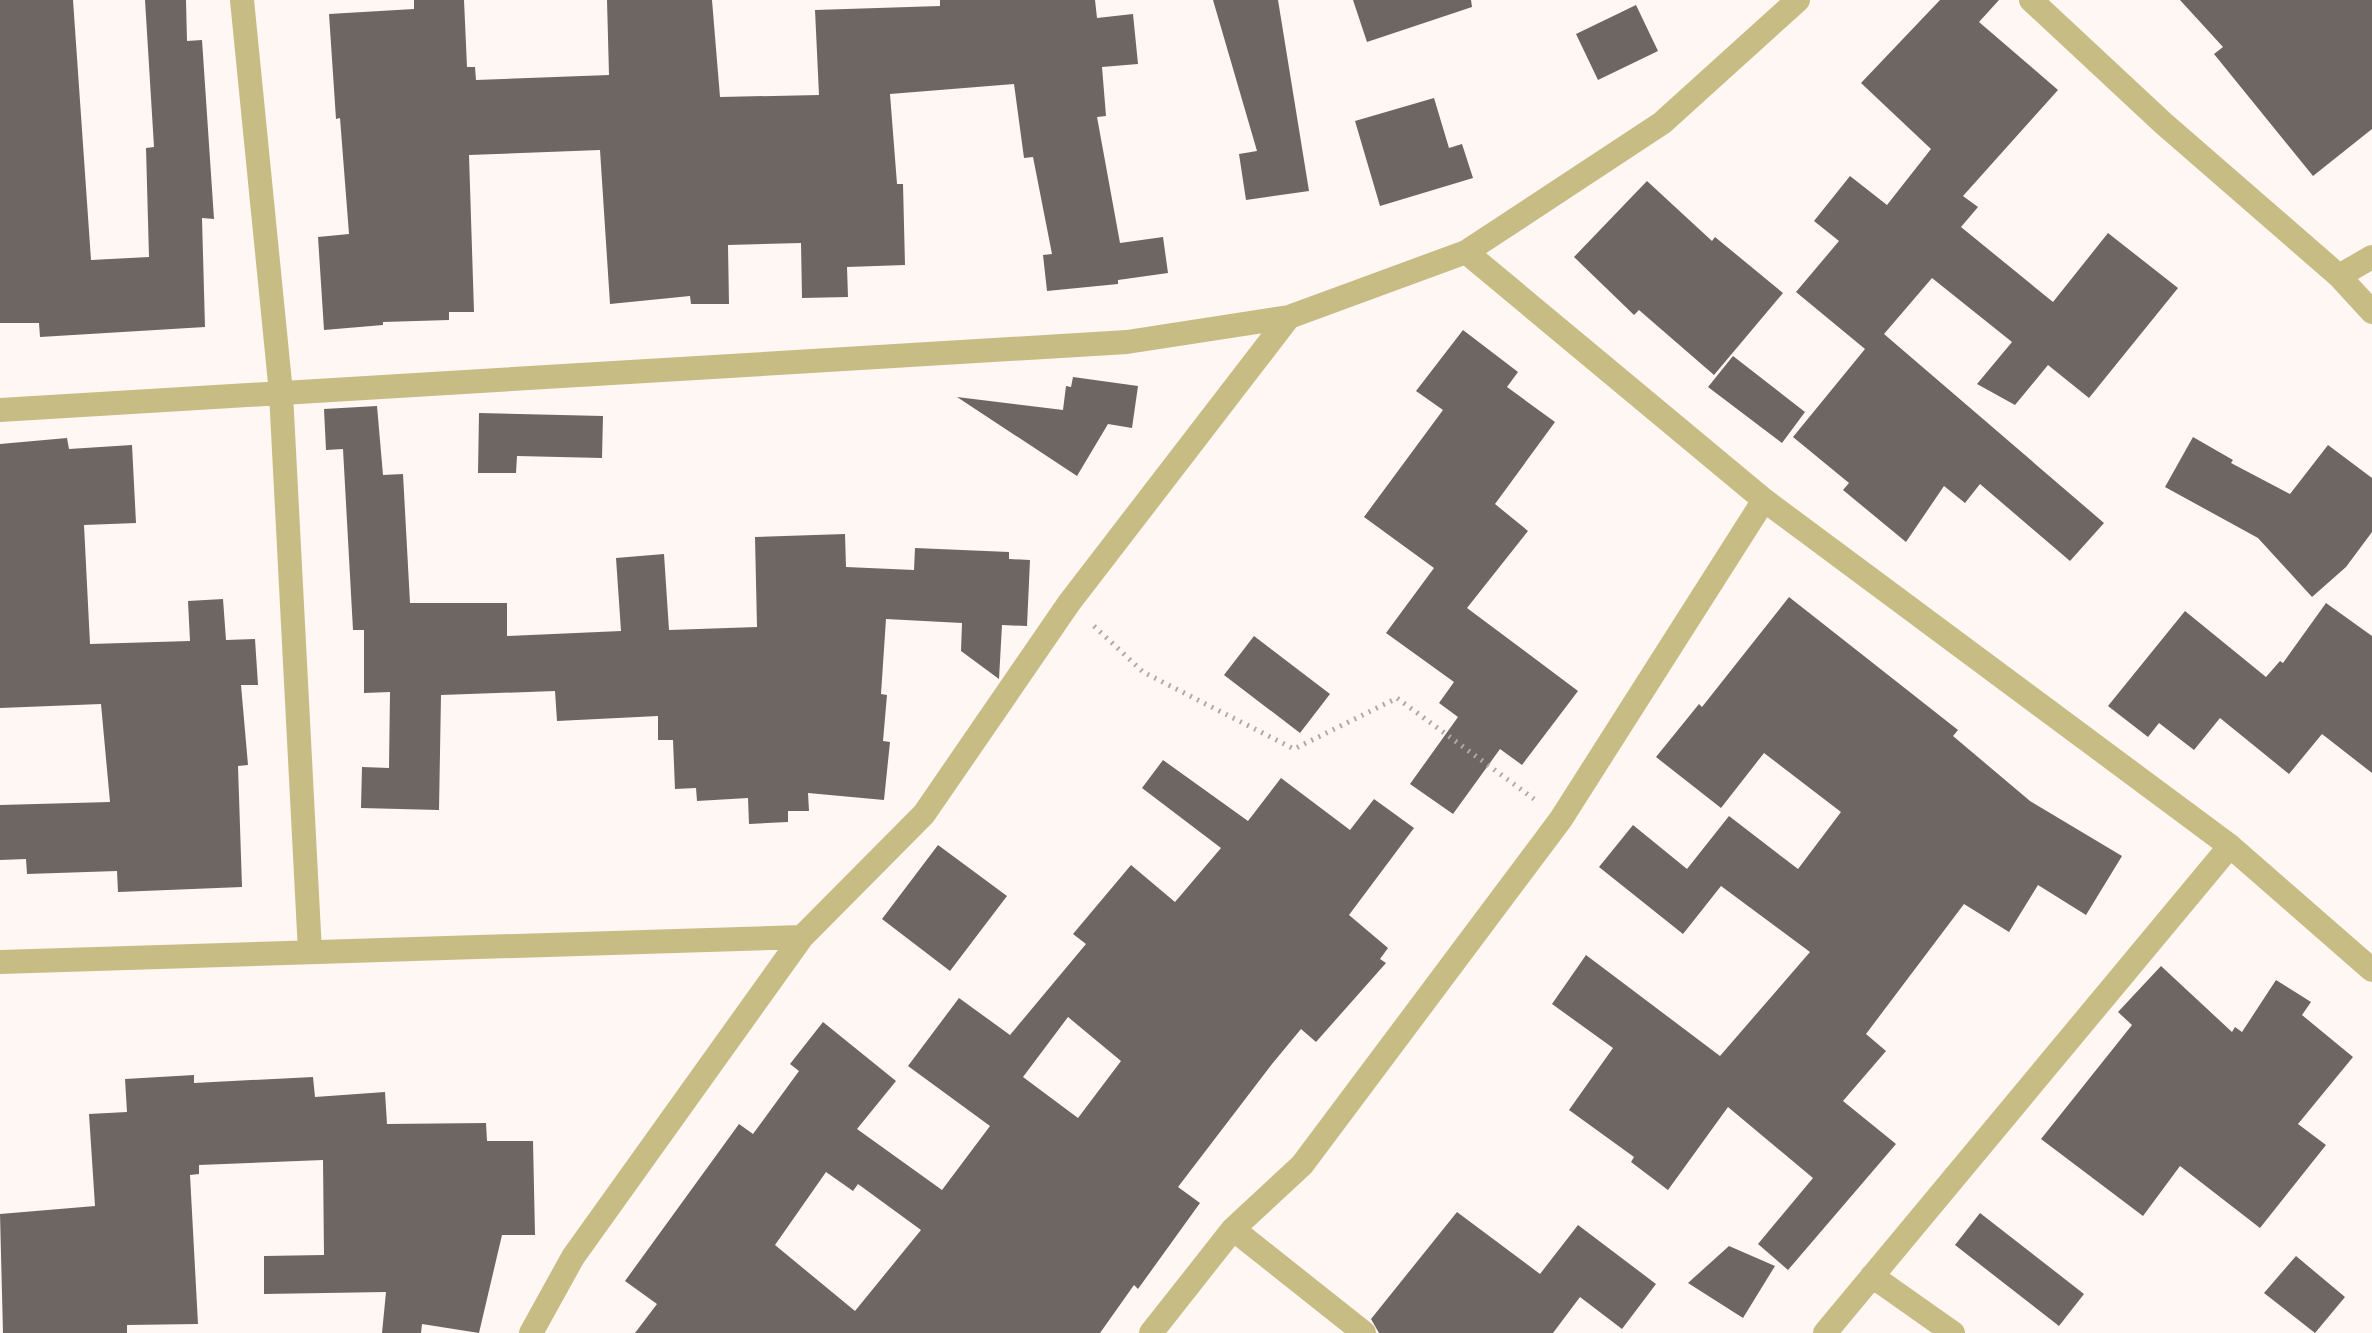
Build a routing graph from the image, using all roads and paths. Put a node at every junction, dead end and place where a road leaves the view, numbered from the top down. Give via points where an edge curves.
1 (242, 0) edge
2 (1798, 0) edge
3 (2031, 0) edge
4 (1466, 252) junction
5 (2372, 257) edge
6 (2339, 276) junction
7 (2372, 312) edge
8 (1289, 317) junction
9 (281, 393) junction
10 (0, 410) edge
11 (1764, 500) junction
12 (1069, 603) junction
13 (1561, 819) junction
14 (2230, 846) junction
15 (802, 937) junction
16 (310, 952) junction
17 (0, 962) edge
18 (2372, 970) edge
19 (1233, 1229) junction
20 (1872, 1276) junction
21 (531, 1333) edge
22 (1151, 1333) edge
23 (1364, 1333) edge
24 (1825, 1333) edge
25 (1953, 1333) edge

1 - 9 street
2 - 4 street via 1662,123
3 - 6 street
4 - 8 street
4 - 11 street
5 - 6 street
6 - 7 street
8 - 9 street via 1127,342
8 - 12 street
9 - 10 street
9 - 16 street
11 - 13 street
11 - 14 street
12 - 13 path via 1143,672 1294,749 1397,698
12 - 15 street via 924,814
13 - 19 street via 1302,1165
14 - 18 street
14 - 20 street
15 - 16 street
15 - 21 street via 573,1257
16 - 17 street
19 - 22 street
19 - 23 street
20 - 24 street
20 - 25 street

